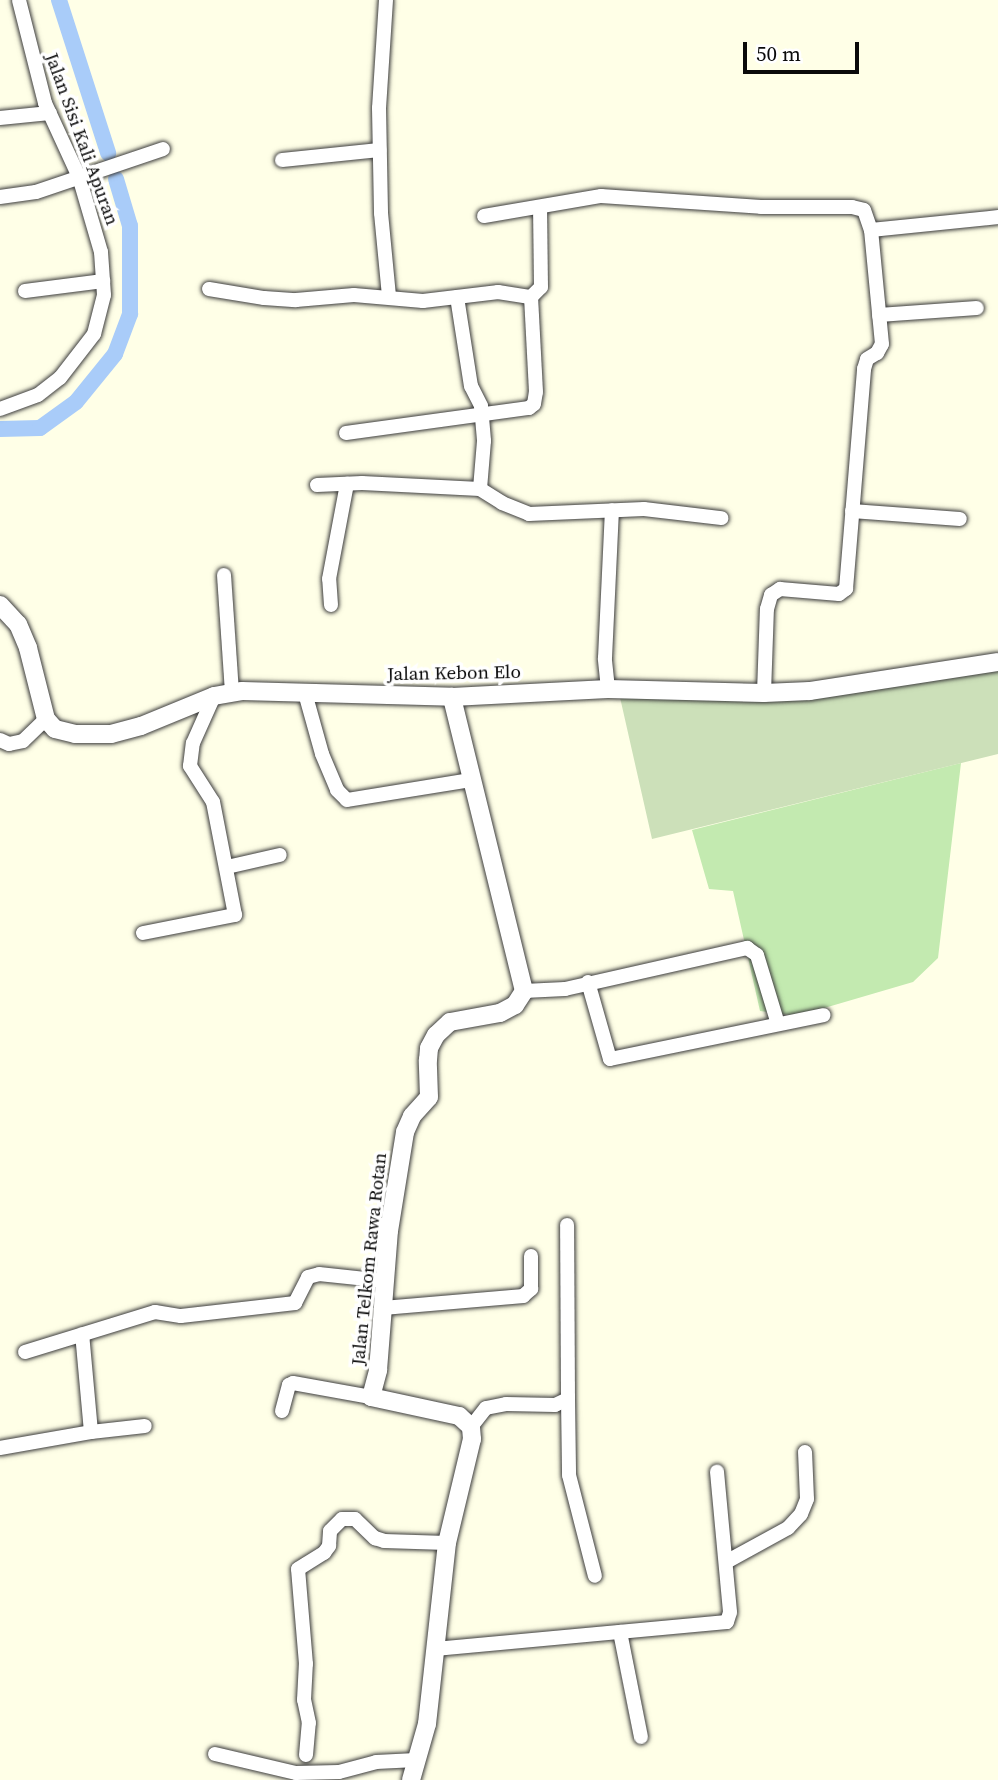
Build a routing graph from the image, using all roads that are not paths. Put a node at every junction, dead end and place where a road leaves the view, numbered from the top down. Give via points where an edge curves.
1 (19, 0) edge
2 (386, 0) edge
3 (50, 113) junction
4 (0, 118) edge
5 (163, 149) dead end
6 (379, 149) junction
7 (282, 160) dead end
8 (81, 177) junction
9 (0, 197) edge
10 (540, 209) junction
11 (484, 216) dead end
12 (998, 217) edge
13 (871, 230) junction
14 (103, 281) junction
15 (209, 289) dead end
16 (25, 291) dead end
17 (389, 296) junction
18 (457, 297) junction
19 (531, 297) junction
20 (977, 308) dead end
21 (879, 314) junction
22 (0, 409) edge
23 (481, 413) junction
24 (345, 433) dead end
25 (348, 484) junction
26 (317, 485) dead end
27 (480, 489) junction
28 (612, 510) junction
29 (852, 511) junction
30 (722, 518) dead end
31 (960, 519) dead end
32 (224, 575) dead end
33 (0, 605) edge
34 (331, 605) dead end
35 (998, 662) edge
36 (608, 689) junction
37 (232, 692) junction
38 (304, 693) junction
39 (764, 693) junction
40 (214, 696) junction
41 (452, 697) junction
42 (46, 719) junction
43 (0, 740) edge
44 (471, 780) junction
45 (280, 855) dead end
46 (227, 867) junction
47 (143, 933) dead end
48 (587, 982) junction
49 (524, 991) junction
50 (824, 1015) dead end
51 (778, 1024) junction
52 (567, 1225) dead end
53 (531, 1256) dead end
54 (384, 1281) junction
55 (383, 1308) junction
56 (82, 1334) junction
57 (25, 1352) dead end
58 (371, 1397) junction
59 (568, 1399) junction
60 (282, 1411) dead end
61 (145, 1426) dead end
62 (471, 1427) junction
63 (91, 1432) junction
64 (0, 1448) edge
65 (805, 1451) dead end
66 (717, 1472) dead end
67 (447, 1543) junction
68 (726, 1562) junction
69 (594, 1576) dead end
70 (620, 1632) junction
71 (435, 1649) junction
72 (641, 1737) dead end
73 (215, 1754) dead end
74 (306, 1755) dead end
75 (416, 1760) junction
76 (411, 1780) edge

1 - 3 street, Jalan Sisi Kali Apuran
2 - 6 street
3 - 4 street
3 - 8 street, Jalan Sisi Kali Apuran
5 - 8 street
6 - 7 street
6 - 17 street
8 - 9 street via 36,192
8 - 14 street, Jalan Sisi Kali Apuran via 101,252
10 - 11 street
10 - 13 street via 601,197 761,207 852,207 864,210
10 - 19 street via 541,287
12 - 13 street
13 - 21 street
14 - 16 street
14 - 22 street, Jalan Sisi Kali Apuran via 94,334 60,378 38,395
15 - 17 street via 274,299
17 - 18 street via 423,301
18 - 19 street via 498,292
18 - 23 street via 471,386
19 - 23 street via 534,404 524,410
20 - 21 street
21 - 29 street via 882,344 864,369
23 - 24 street
23 - 27 street
25 - 26 street
25 - 27 street
25 - 34 street via 329,579
27 - 28 street via 529,514
28 - 30 street
28 - 36 street via 605,659
29 - 31 street
29 - 39 street via 844,593 780,589 771,595 766,608
32 - 37 street
33 - 42 street via 18,624 29,648
35 - 39 street, Jalan Kebon Elo via 810,691
36 - 39 street, Jalan Kebon Elo
36 - 41 street, Jalan Kebon Elo
37 - 38 street, Jalan Kebon Elo
37 - 40 street, Jalan Kebon Elo
38 - 41 street, Jalan Kebon Elo
38 - 44 street via 322,754 337,790 347,800
40 - 42 street, Jalan Kebon Elo via 111,734 75,734 55,729
40 - 46 street via 193,744 190,766 213,802
41 - 44 street
42 - 43 street via 23,741 9,744
44 - 49 street
45 - 46 street
46 - 47 street via 233,917
48 - 49 street via 565,989
48 - 51 street via 747,948 757,955
48 - 51 street via 610,1059
49 - 54 street, Jalan Telkom Rawa Rotan via 515,1006 500,1013 450,1022 429,1048 429,1097 404,1132
50 - 51 street
52 - 59 street
53 - 55 street via 531,1289 523,1296
54 - 55 street, Jalan Telkom Rawa Rotan
54 - 56 street via 319,1274 308,1277 296,1303 181,1316 155,1312
55 - 58 street, Jalan Telkom Rawa Rotan
56 - 57 street
56 - 63 street
58 - 60 street via 293,1383
58 - 62 street via 459,1416
59 - 62 street via 555,1405 486,1408
59 - 69 street via 569,1475
61 - 63 street
62 - 67 street via 470,1454
63 - 64 street
65 - 68 street via 807,1499 802,1514 788,1528
66 - 68 street
67 - 71 street
67 - 74 street via 384,1541 355,1519 342,1519 330,1531 324,1553 298,1569 309,1723
68 - 70 street via 727,1622
70 - 71 street
70 - 72 street
71 - 75 street via 427,1724
73 - 75 street via 296,1773 339,1772 376,1762
75 - 76 street

